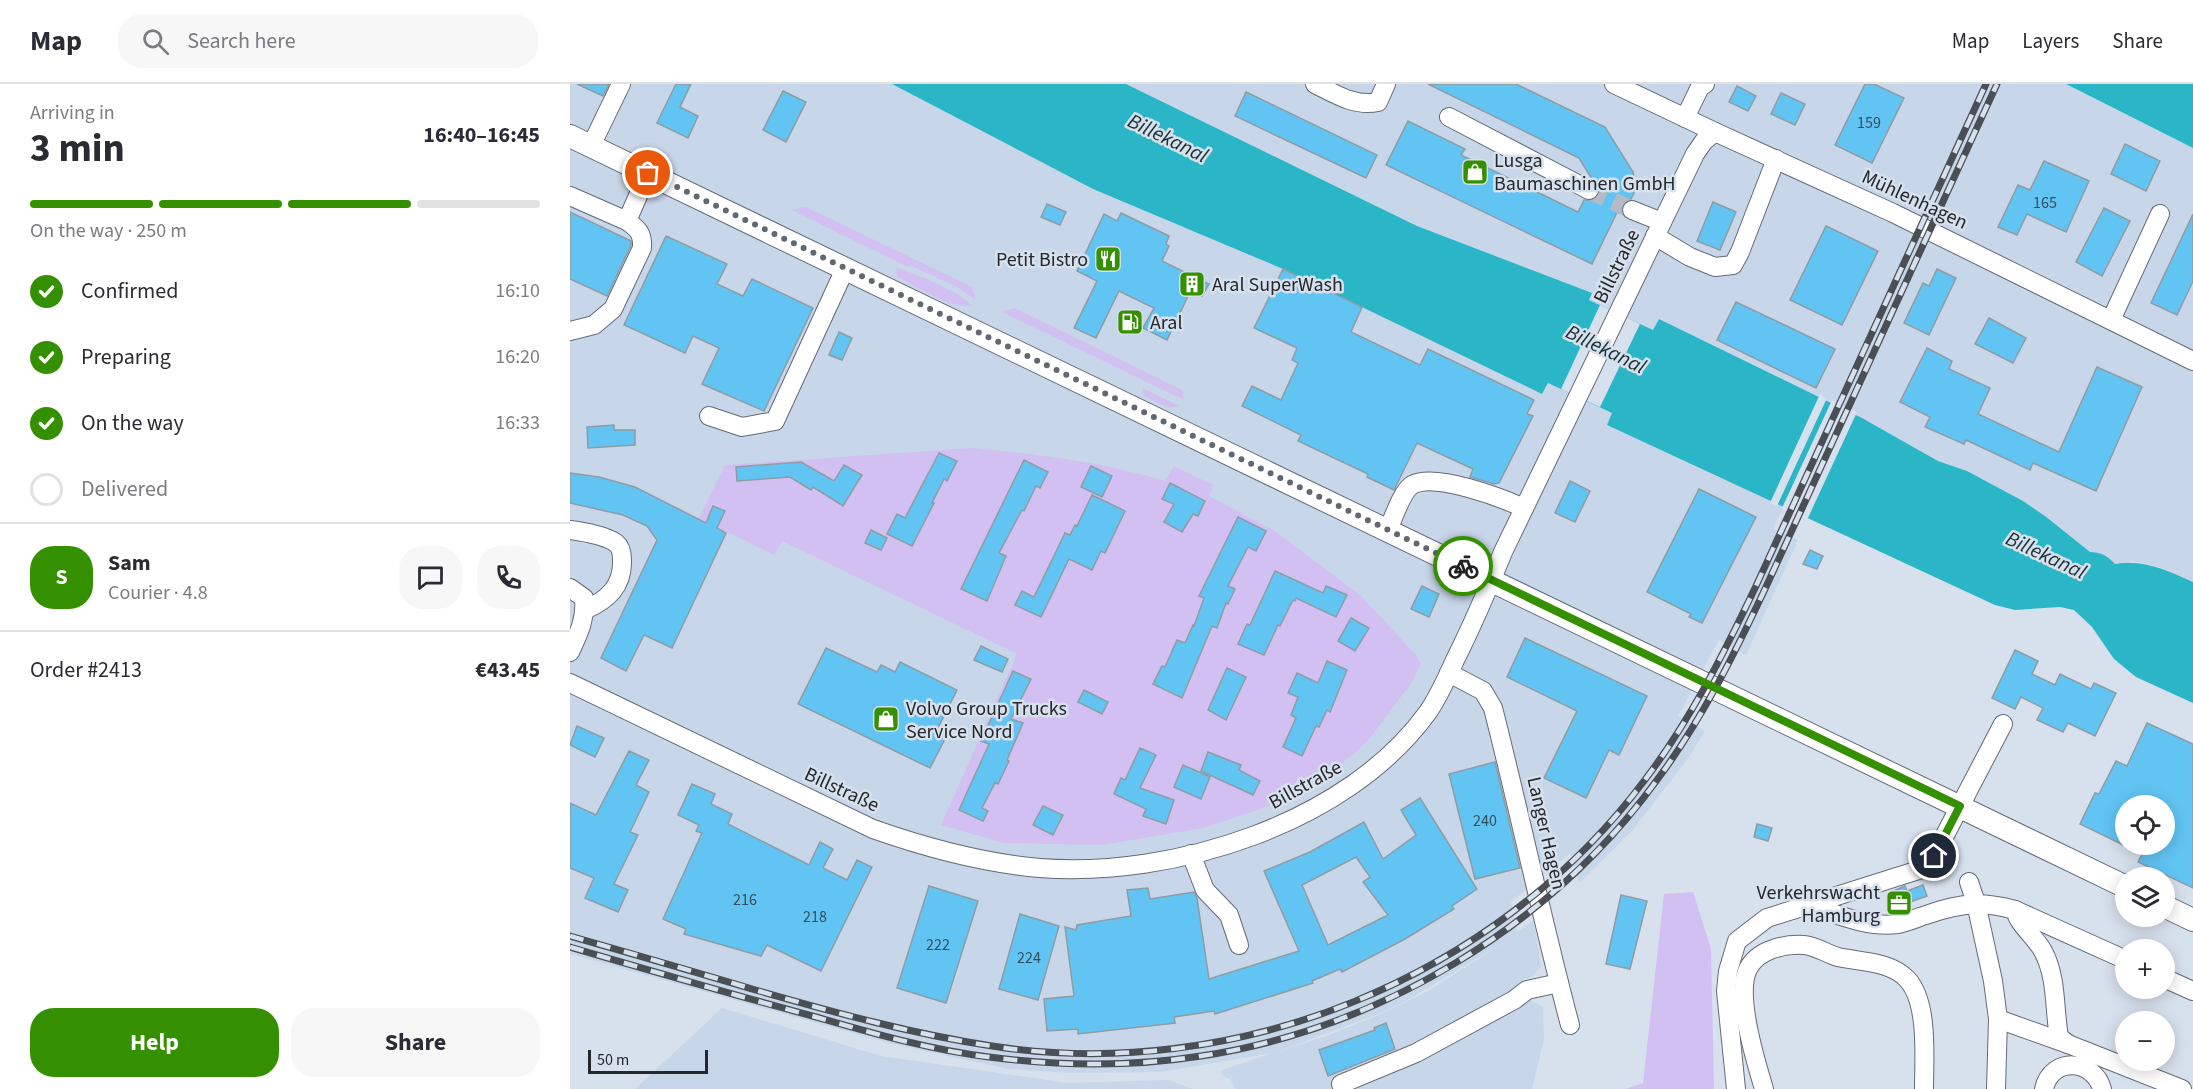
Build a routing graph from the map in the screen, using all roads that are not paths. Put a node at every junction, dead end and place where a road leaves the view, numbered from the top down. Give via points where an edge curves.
1 (621, 84) edge
2 (1315, 84) edge
3 (1386, 84) edge
4 (1614, 84) edge
5 (1705, 84) edge
6 (1449, 117) dead end
7 (1685, 118) junction
8 (1715, 132) junction
9 (570, 136) edge
10 (591, 146) junction
11 (1776, 159) junction
12 (648, 173) junction
13 (1589, 190) tunnel mouth
14 (570, 196) edge
15 (1632, 210) tunnel mouth
16 (2160, 214) dead end
17 (627, 221) junction
18 (1659, 229) junction
19 (845, 269) junction
20 (2111, 320) junction
21 (570, 331) edge
22 (2193, 361) edge
23 (709, 416) dead end
24 (1524, 508) junction
25 (570, 530) edge
26 (1388, 530) junction
27 (1492, 580) junction
28 (570, 588) edge
29 (585, 610) junction
30 (570, 652) edge
31 (1449, 673) junction
32 (570, 683) edge
33 (2002, 724) dead end
34 (1960, 806) junction
35 (1191, 854) junction
36 (1969, 882) dead end
37 (2115, 882) edge
38 (1976, 903) junction
39 (1808, 905) junction
40 (2015, 910) junction
41 (2175, 911) edge
42 (1767, 918) junction
43 (2193, 920) edge
44 (1239, 945) dead end
45 (1776, 946) junction
46 (2115, 955) edge
47 (1559, 983) junction
48 (2175, 983) edge
49 (2193, 991) edge
50 (1998, 1019) junction
51 (1570, 1025) dead end
52 (2068, 1044) junction
53 (2193, 1082) edge
54 (1341, 1084) dead end
55 (2155, 1084) edge
56 (1736, 1089) edge
57 (1764, 1089) edge
58 (1924, 1089) edge
59 (1996, 1089) edge
60 (2044, 1089) edge
61 (2102, 1089) edge
62 (2182, 1089) edge
63 (2191, 1089) edge

1 - 10 street
2 - 3 street via 1352,102 1368,104 1378,102
4 - 7 street, Mühlenhagen
5 - 7 street
6 - 13 street
7 - 8 street, Mühlenhagen
8 - 11 street, Mühlenhagen
8 - 18 street, Billstraße via 1695,154
9 - 10 main road
10 - 12 main road
11 - 18 street via 1733,265 1715,267 1690,257
11 - 20 street, Mühlenhagen
12 - 17 street
12 - 19 main road
14 - 17 street
15 - 18 street
16 - 20 street
17 - 21 street via 639,230 642,248 613,309 594,326
18 - 24 street, Billstraße
19 - 23 street via 775,421 742,427
19 - 26 main road
20 - 22 street, Mühlenhagen
24 - 26 street via 1499,496 1459,486 1413,484
24 - 27 street, Billstraße
25 - 29 street via 614,541 622,557 622,572 615,590
26 - 27 main road
27 - 31 street, Billstraße
27 - 34 main road
28 - 29 street via 584,598
29 - 30 street
31 - 35 street, Billstraße via 1438,696 1411,732 1360,780 1283,824
31 - 47 street, Langer Hagen via 1483,691 1493,708
32 - 35 street, Billstraße via 837,813 913,843 1042,868 1100,867
33 - 34 street
34 - 37 main road
34 - 39 street via 1925,867
35 - 44 street via 1205,890 1228,915
36 - 38 street
38 - 39 street via 1950,906 1898,924 1858,922
38 - 40 street
38 - 50 street
39 - 42 street
40 - 46 street
40 - 52 street via 2043,950 2053,973 2059,1037
41 - 43 main road
42 - 45 street
42 - 56 street via 1737,941 1728,970 1728,1022
45 - 57 street via 1748,968 1744,992 1750,1040
45 - 58 street via 1805,945 1884,966 1908,979 1924,1027
47 - 51 street, Langer Hagen
47 - 54 street via 1527,990 1416,1053
48 - 49 street
50 - 52 street
50 - 59 street
52 - 55 street
53 - 63 street
55 - 62 street
60 - 61 street via 2055,1070 2071,1064 2088,1068

